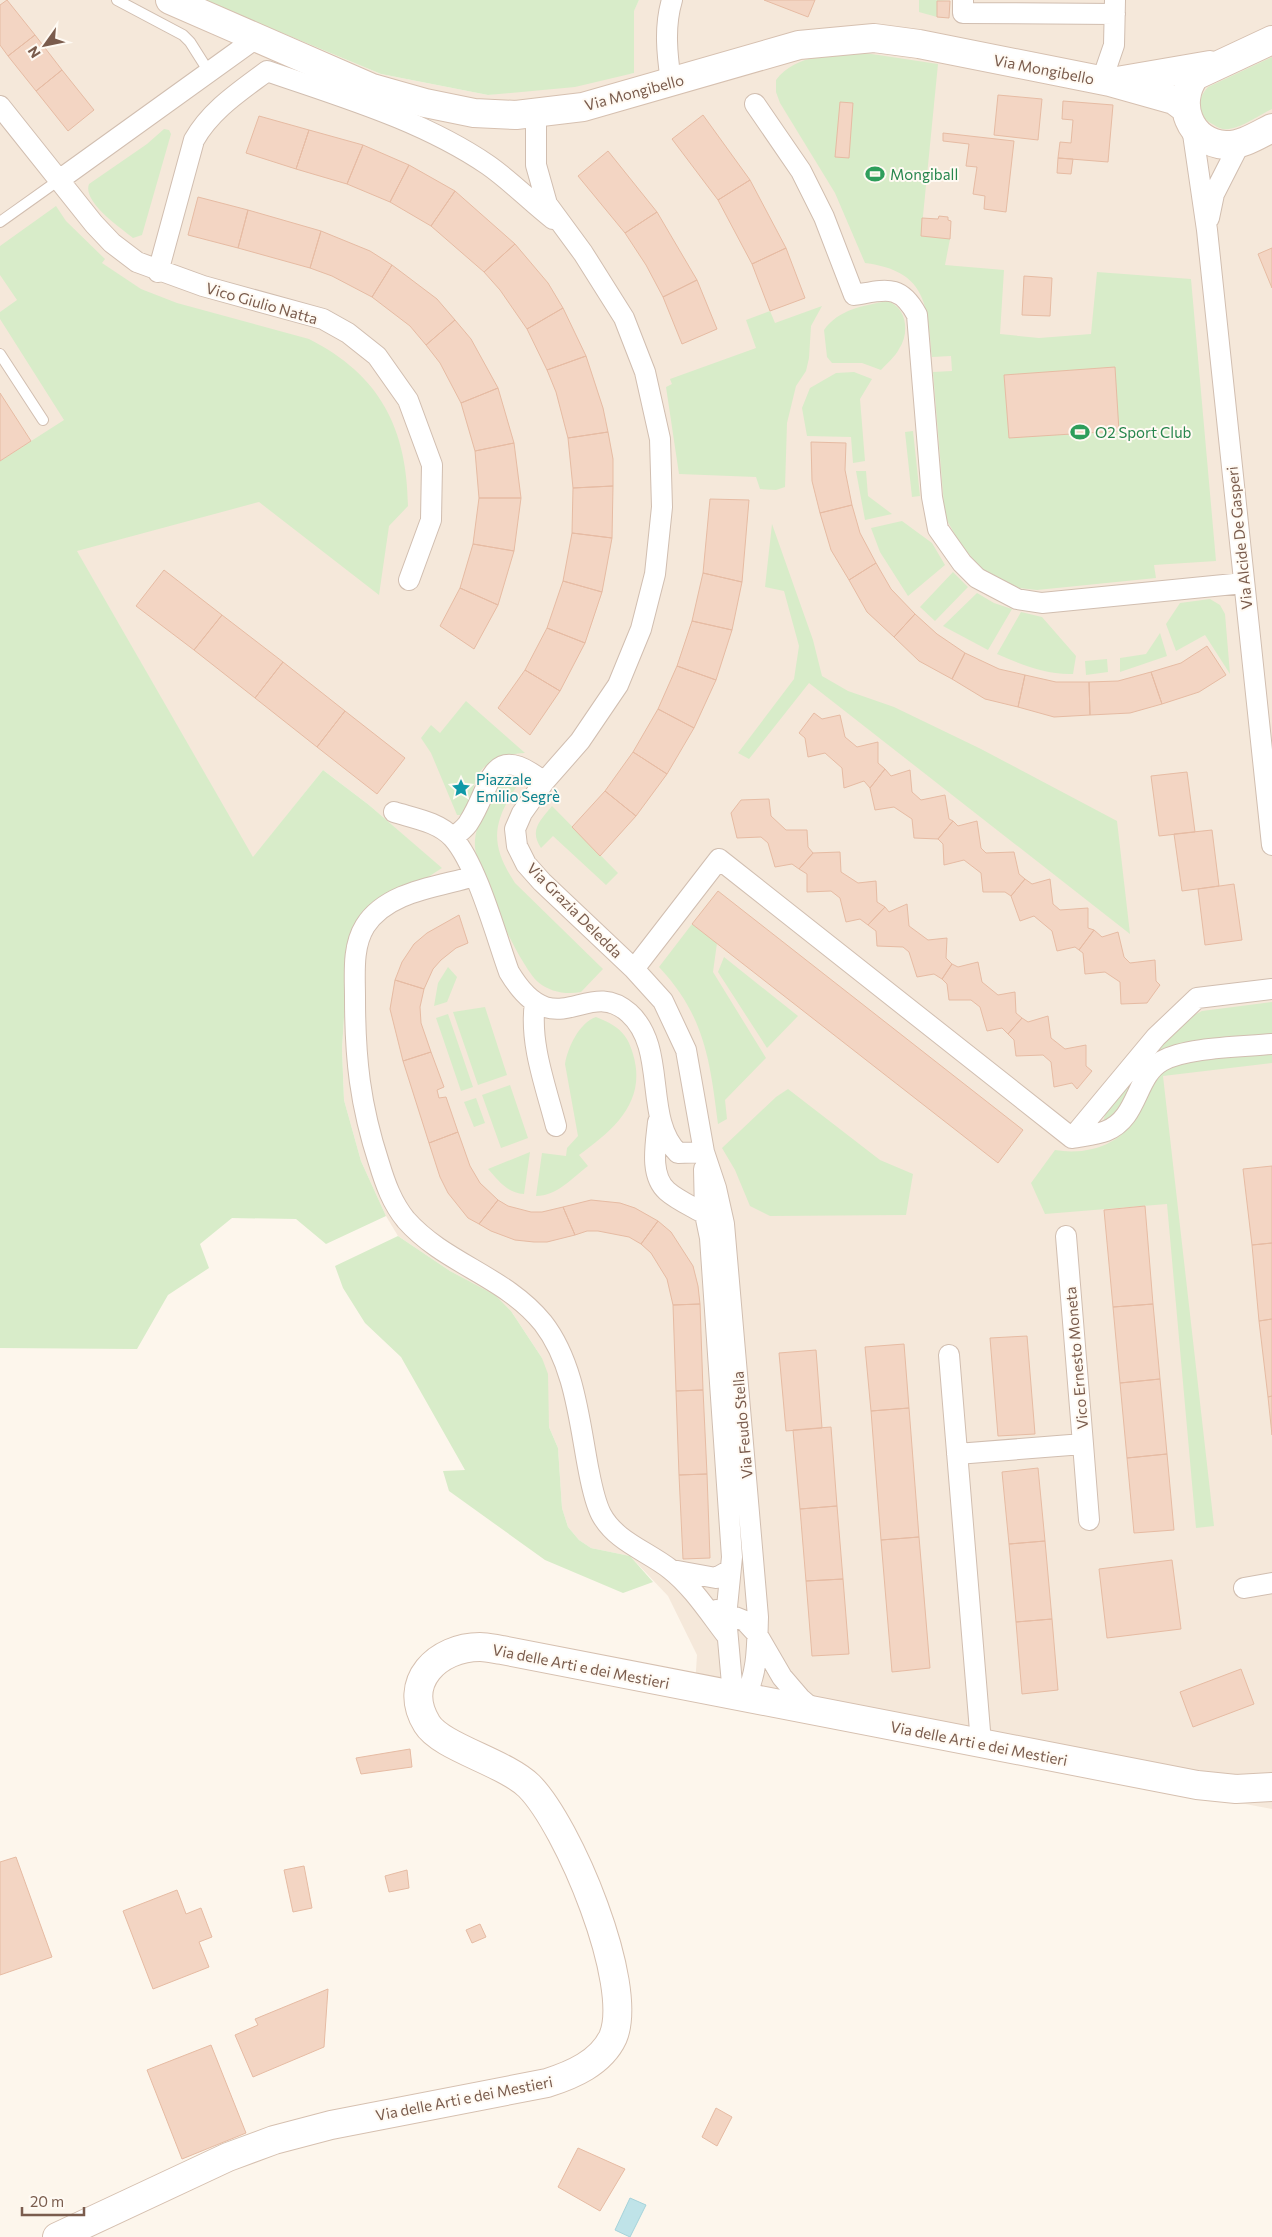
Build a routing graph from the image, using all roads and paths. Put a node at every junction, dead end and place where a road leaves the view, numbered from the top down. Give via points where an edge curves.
1 (117, 0) edge
2 (170, 0) edge
3 (672, 0) edge
4 (963, 0) edge
5 (1115, 7) edge
6 (255, 38) junction
7 (1272, 40) edge
8 (1221, 63) junction
9 (209, 72) junction
10 (1106, 81) junction
11 (672, 82) junction
12 (755, 104) dead end
13 (0, 106) edge
14 (536, 113) junction
15 (1189, 118) junction
16 (1272, 128) edge
17 (1240, 143) junction
18 (58, 180) junction
19 (0, 222) edge
20 (561, 225) junction
21 (1207, 230) junction
22 (158, 272) junction
23 (0, 354) edge
24 (43, 420) dead end
25 (409, 580) dead end
26 (1244, 584) junction
27 (544, 782) junction
28 (394, 812) dead end
29 (453, 838) junction
30 (1272, 846) edge
31 (474, 876) junction
32 (634, 969) junction
33 (1272, 989) edge
34 (535, 1003) junction
35 (1272, 1044) edge
36 (659, 1108) junction
37 (556, 1126) dead end
38 (1072, 1138) junction
39 (704, 1152) junction
40 (705, 1214) junction
41 (1066, 1236) dead end
42 (949, 1355) dead end
43 (1083, 1444) junction
44 (957, 1454) junction
45 (1089, 1520) dead end
46 (672, 1570) junction
47 (730, 1570) junction
48 (1272, 1584) edge
49 (1244, 1588) dead end
50 (727, 1636) junction
51 (757, 1641) junction
52 (739, 1696) junction
53 (815, 1711) junction
54 (981, 1743) junction
55 (1272, 1788) edge
56 (57, 2237) edge

1 - 9 lane via 183,35
2 - 6 street, Via Mongibello
3 - 11 street via 667,16 667,53
4 - 5 street via 963,13
5 - 10 street via 1114,45
6 - 9 street
6 - 14 street, Via Mongibello via 372,88 425,103 474,113
7 - 8 street
8 - 10 street
8 - 15 street via 1195,76 1187,86
9 - 18 street
10 - 11 street, Via Mongibello via 874,38 799,45
10 - 15 street, Via Mongibello via 1174,100
11 - 14 street, Via Mongibello via 583,107
12 - 26 street via 805,179 824,217 854,295 892,289 911,303 918,315 932,497 938,529 977,578 1017,599 1042,603
13 - 18 street, Vico Giulio Natta
14 - 20 street via 539,182 547,204
15 - 17 street, Via Mongibello via 1202,138 1226,145
15 - 21 street
16 - 17 street
17 - 21 street via 1214,194
18 - 19 lane
18 - 22 street, Vico Giulio Natta via 112,243 137,262
20 - 22 street via 490,166 454,144 355,101 267,72 228,100 204,123 194,140
20 - 27 street, Via Grazia Deledda via 583,252 624,318 645,372 660,439 662,507 655,574 641,629 618,685 580,742
21 - 26 street, Via Alcide De Gasperi
22 - 25 street, Vico Giulio Natta via 323,319 348,333 377,356 408,400 432,465 431,520
23 - 24 lane
26 - 30 street, Via Alcide De Gasperi
27 - 29 street via 527,768 502,765 491,776 469,823
27 - 32 street, Via Grazia Deledda via 515,829 517,846 526,864
28 - 29 street via 422,820
29 - 31 street
31 - 34 street via 510,972 518,986
31 - 46 street via 398,898 382,908 366,925 358,941 354,961 355,1033 360,1096 371,1138 388,1193 405,1219 430,1243 492,1278 543,1323 558,1348 574,1391 592,1488 600,1513 612,1530
32 - 38 street via 719,859
32 - 39 street, Via Feudo Stella via 663,1000 686,1050
33 - 38 street via 1197,998 1150,1044
34 - 36 street via 557,1010 575,1008 596,1000 613,1002 630,1013 652,1057
34 - 37 street via 533,1015 539,1062
35 - 38 street via 1181,1054 1162,1061 1148,1074 1137,1099 1122,1120 1106,1131
36 - 39 street via 668,1143 678,1153
36 - 40 street via 655,1154 659,1180 667,1191
39 - 40 street, Via Feudo Stella
39 - 51 street, Via Feudo Stella via 724,1224 758,1617
40 - 47 street, Via Feudo Stella via 710,1238 732,1557
41 - 43 street, Vico Ernesto Moneta
42 - 44 street
43 - 44 street, Vico Ernesto Moneta
43 - 45 street
44 - 54 street
46 - 47 street via 716,1578
46 - 50 street
47 - 50 street, Via Feudo Stella
48 - 49 street
50 - 51 street via 738,1658 746,1657
50 - 51 street via 735,1616 745,1622
50 - 52 street, Via Feudo Stella
51 - 52 street, Via Feudo Stella via 754,1680
51 - 53 street via 782,1677
52 - 53 street, Via delle Arti e dei Mestieri
52 - 56 street, Via delle Arti e dei Mestieri via 480,1647 460,1650 434,1664 425,1673 416,1696 428,1726 440,1737 512,1773 528,1786 553,1819 592,1900 606,1940 619,2003 618,2020 605,2049 582,2069 547,2083 332,2125 274,2140 228,2157
53 - 54 street, Via delle Arti e dei Mestieri
54 - 55 street, Via delle Arti e dei Mestieri via 1197,1785

